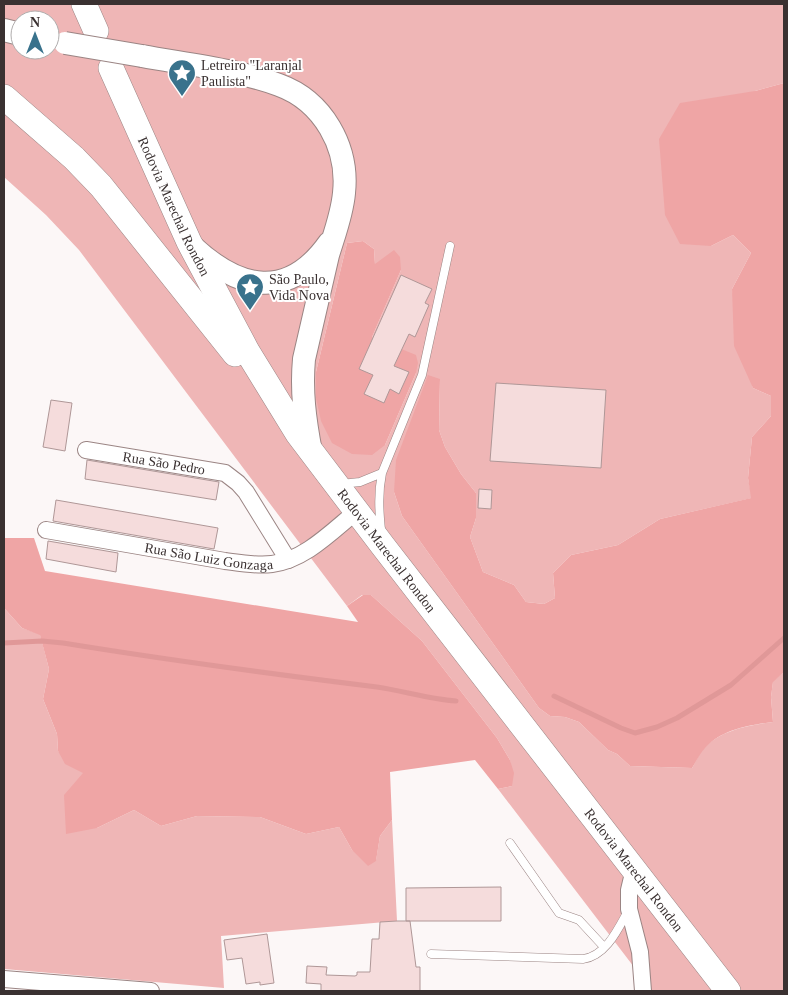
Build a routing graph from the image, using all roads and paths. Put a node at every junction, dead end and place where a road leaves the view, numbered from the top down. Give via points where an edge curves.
1 (84, 4) edge
2 (96, 31) dead end
3 (60, 41) edge
4 (112, 68) dead end
5 (4, 97) edge
6 (333, 238) junction
7 (189, 242) junction
8 (450, 246) dead end
9 (305, 443) junction
10 (86, 450) dead end
11 (382, 473) junction
12 (337, 484) junction
13 (357, 511) junction
14 (46, 530) dead end
15 (383, 546) junction
16 (288, 560) junction
17 (510, 843) dead end
18 (634, 869) junction
19 (630, 909) junction
20 (604, 947) junction
21 (431, 954) dead end
22 (4, 979) edge
23 (151, 991) edge
24 (643, 991) edge
25 (728, 991) edge

1 - 2 main road
3 - 6 main road, bridge via 261,80 279,85 309,102 336,138 344,166 341,213
4 - 7 main road, Rodovia Marechal Rondon
5 - 9 main road via 101,186
6 - 7 main road via 305,270 276,283 259,283 225,271 207,260
6 - 9 main road via 304,358
7 - 9 main road, Rodovia Marechal Rondon via 247,350
8 - 11 lane via 422,375
9 - 12 main road, Rodovia Marechal Rondon
10 - 16 street, Rua São Pedro via 225,474 246,492
11 - 12 lane via 360,482
11 - 15 lane via 378,506
12 - 13 main road, Rodovia Marechal Rondon
13 - 15 main road, Rodovia Marechal Rondon
13 - 16 street, Rua São Luiz Gonzaga via 306,551
14 - 16 street, Rua São Luiz Gonzaga via 246,564
15 - 18 main road, Rodovia Marechal Rondon
17 - 20 lane via 560,913 580,920
18 - 19 street via 629,890
18 - 25 main road, Rodovia Marechal Rondon
19 - 20 lane
19 - 24 street via 640,952
20 - 21 lane via 592,958 583,959
22 - 23 street

